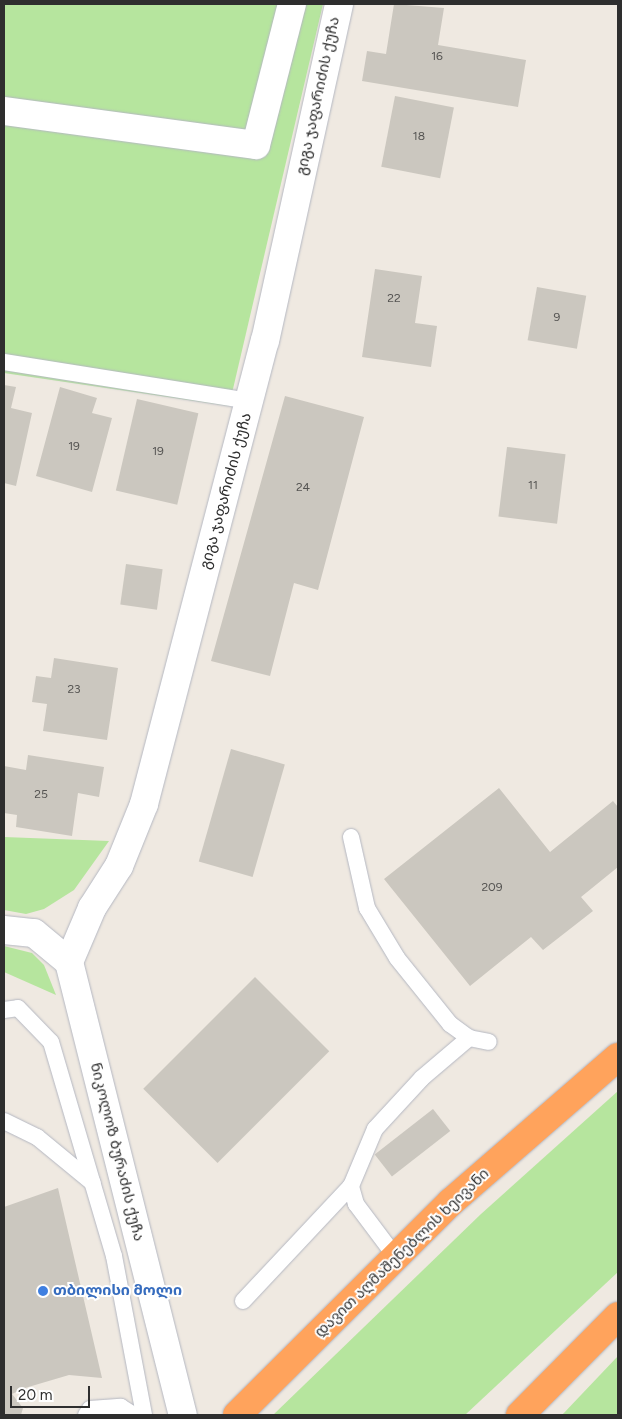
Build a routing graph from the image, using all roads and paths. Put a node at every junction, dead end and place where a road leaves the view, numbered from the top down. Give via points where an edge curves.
1 (292, 4) edge
2 (339, 4) edge
3 (4, 111) edge
4 (4, 362) edge
5 (249, 401) junction
6 (351, 837) dead end
7 (4, 930) edge
8 (69, 962) junction
9 (11, 1009) edge
10 (469, 1038) junction
11 (489, 1042) dead end
12 (618, 1057) edge
13 (4, 1120) edge
14 (93, 1183) junction
15 (351, 1186) junction
16 (395, 1256) junction
17 (243, 1301) dead end
18 (618, 1316) edge
19 (86, 1415) edge
20 (134, 1415) edge
21 (144, 1415) edge
22 (183, 1415) edge
23 (236, 1415) edge
24 (520, 1415) edge

1 - 3 street via 256,145
2 - 5 street, გიგა ჯაფარიძის ქუჩა
4 - 5 lane
5 - 8 street, გიგა ჯაფარიძის ქუჩა via 139,821
6 - 10 lane via 367,908 397,958 450,1024
7 - 8 street via 34,933
8 - 22 street, ნიკოლოზ ბურაძის ქუჩა
9 - 14 lane via 51,1042
10 - 11 lane
10 - 15 lane via 422,1078 375,1129
12 - 16 highway, დავით აღმაშენებლის ხეივანი
13 - 14 lane via 37,1138
14 - 21 lane via 114,1256
15 - 16 lane via 356,1204
15 - 17 lane
16 - 23 highway, დავით აღმაშენებლის ხეივანი
18 - 24 highway
19 - 20 lane via 90,1409 121,1407

